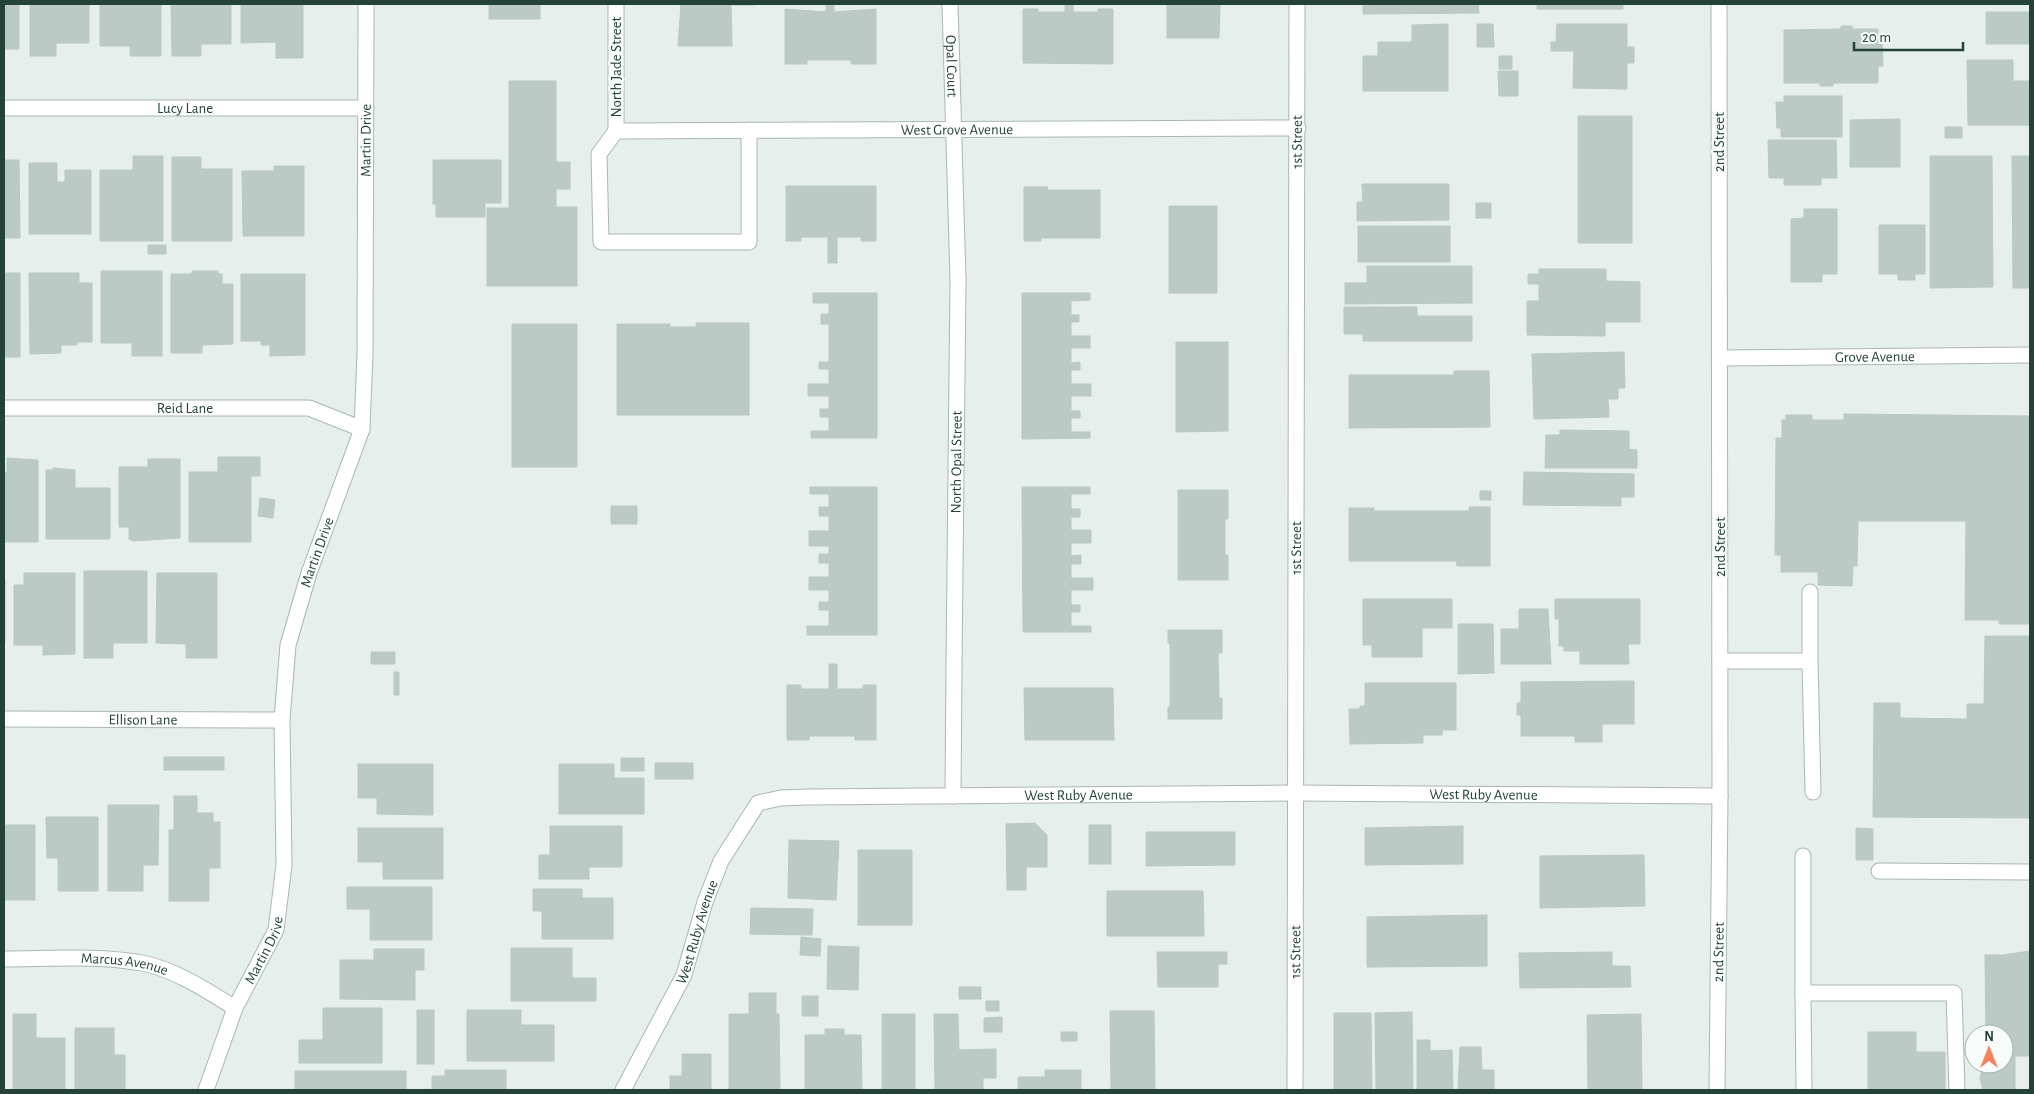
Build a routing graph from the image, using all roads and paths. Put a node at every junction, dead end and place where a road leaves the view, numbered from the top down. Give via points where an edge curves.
1 (366, 4) edge
2 (616, 4) edge
3 (950, 4) edge
4 (1297, 4) edge
5 (1719, 4) edge
6 (4, 108) edge
7 (366, 108) junction
8 (954, 128) junction
9 (1298, 128) junction
10 (750, 130) junction
11 (616, 131) junction
12 (2030, 355) edge
13 (1720, 358) junction
14 (4, 408) edge
15 (362, 429) junction
16 (1810, 592) dead end
17 (1720, 661) junction
18 (1810, 661) junction
19 (4, 719) edge
20 (282, 720) junction
21 (1812, 792) dead end
22 (1295, 793) junction
23 (953, 796) junction
24 (1720, 796) junction
25 (1802, 856) dead end
26 (1879, 871) dead end
27 (2030, 872) edge
28 (4, 959) edge
29 (1802, 993) junction
30 (235, 1008) junction
31 (206, 1090) edge
32 (623, 1090) edge
33 (1295, 1090) edge
34 (1717, 1090) edge
35 (1804, 1090) edge
36 (1957, 1090) edge

1 - 7 street, Martin Drive
2 - 11 street, North Jade Street
3 - 8 street, Opal Court
4 - 9 street, 1st Street
5 - 13 street, 2nd Street
6 - 7 street, Lucy Lane
7 - 15 street, Martin Drive
8 - 9 street, West Grove Avenue
8 - 10 street, West Grove Avenue
8 - 23 street, North Opal Street via 958,280
9 - 22 street, 1st Street
10 - 11 street, West Grove Avenue
10 - 11 street via 748,242 601,242 599,154
12 - 13 street, Grove Avenue
13 - 17 street, 2nd Street
14 - 15 street, Reid Lane via 309,408
15 - 20 street, Martin Drive via 308,573 288,646
16 - 18 street
17 - 18 street
17 - 24 street, 2nd Street
18 - 21 street
19 - 20 street, Ellison Lane
20 - 30 street, Martin Drive via 284,865 276,930
22 - 23 street, West Ruby Avenue
22 - 24 street, West Ruby Avenue
22 - 33 street, 1st Street
23 - 32 street, West Ruby Avenue via 781,798 758,804 721,861 705,902 684,975
24 - 34 street, 2nd Street
25 - 29 street
26 - 27 street
28 - 30 street, Marcus Avenue via 94,959 143,963 194,983
29 - 35 street
29 - 36 street via 1954,993
30 - 31 street, Martin Drive

